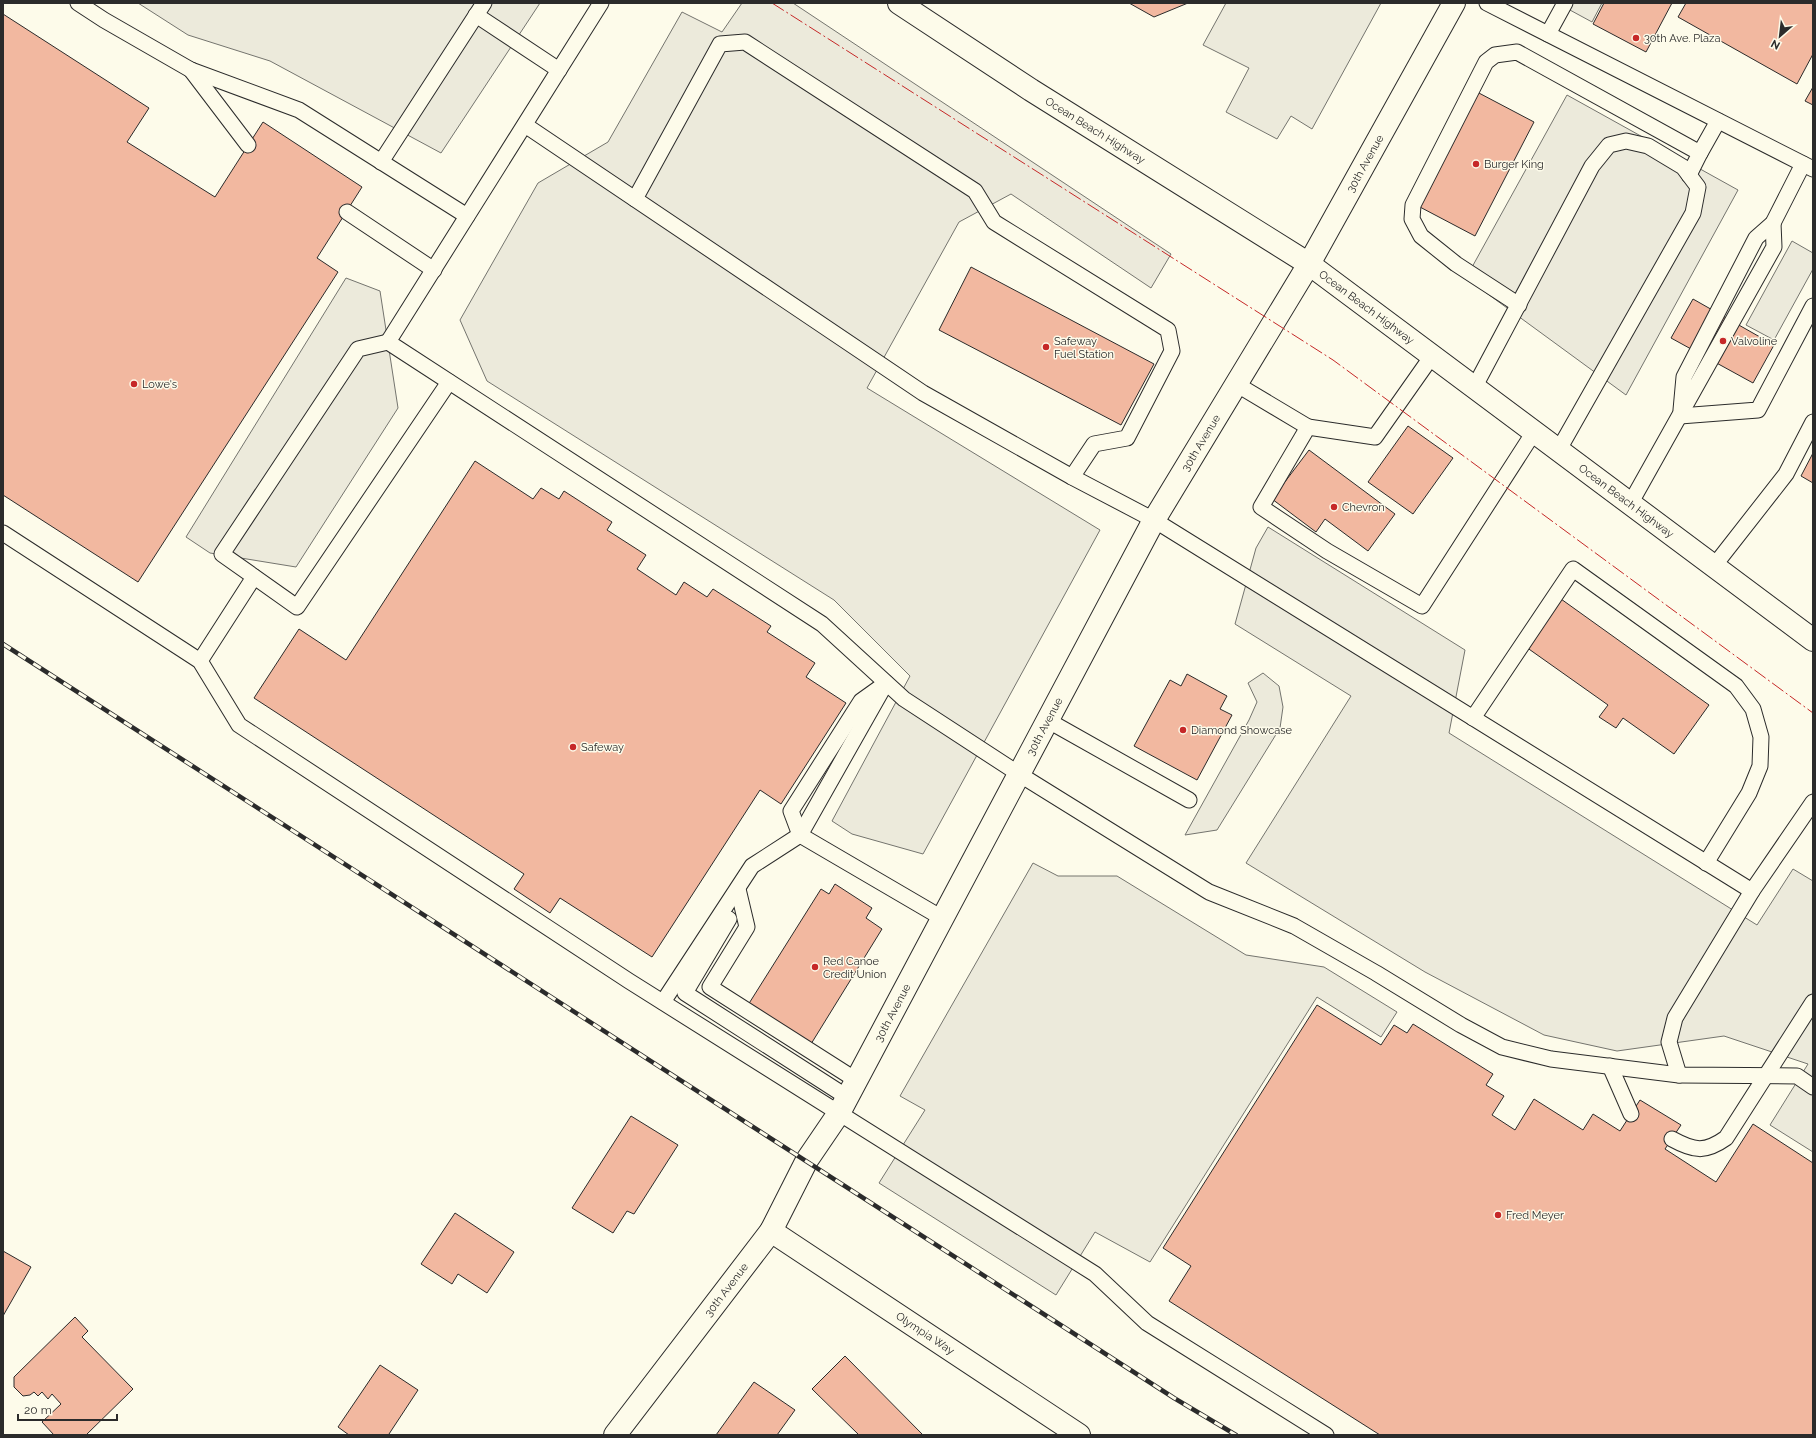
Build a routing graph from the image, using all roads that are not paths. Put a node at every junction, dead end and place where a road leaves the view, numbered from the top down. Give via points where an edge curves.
1 (78, 3) edge
2 (601, 3) edge
3 (899, 3) edge
4 (1454, 3) edge
5 (1487, 3) edge
6 (1565, 3) edge
7 (480, 9) edge
8 (1548, 34) junction
9 (191, 70) junction
10 (559, 70) junction
11 (1718, 121) junction
12 (525, 125) junction
13 (248, 145) dead end
14 (1700, 154) junction
15 (381, 162) junction
16 (1808, 167) edge
17 (1689, 175) junction
18 (635, 200) junction
19 (347, 212) dead end
20 (467, 216) junction
21 (1773, 223) junction
22 (1309, 264) junction
23 (434, 270) junction
24 (1519, 305) junction
25 (1813, 306) edge
26 (388, 342) junction
27 (1432, 356) junction
28 (449, 382) junction
29 (1236, 384) junction
30 (1474, 388) junction
31 (1680, 416) junction
32 (1813, 422) edge
33 (1308, 427) junction
34 (1534, 432) junction
35 (1558, 451) junction
36 (1072, 477) junction
37 (1630, 504) junction
38 (1154, 520) junction
39 (3, 533) edge
40 (1714, 566) junction
41 (254, 577) junction
42 (1813, 640) edge
43 (200, 661) junction
44 (886, 683) junction
45 (1473, 718) junction
46 (1047, 720) junction
47 (1019, 774) junction
48 (1189, 800) dead end
49 (1813, 802) edge
50 (800, 835) junction
51 (1706, 862) junction
52 (738, 889) junction
53 (1752, 892) junction
54 (942, 918) junction
55 (663, 1002) junction
56 (1813, 1002) edge
57 (1610, 1066) junction
58 (1680, 1075) junction
59 (1765, 1076) junction
60 (1813, 1086) edge
61 (848, 1096) junction
62 (1631, 1114) dead end
63 (1672, 1139) dead end
64 (771, 1231) junction
65 (615, 1435) edge
66 (1079, 1435) edge
67 (1326, 1435) edge

1 - 9 lane
2 - 10 lane
3 - 22 street, Ocean Beach Highway via 1031,90
4 - 22 street, 30th Avenue
5 - 8 lane
6 - 8 lane
7 - 10 lane
7 - 15 lane
8 - 11 lane
9 - 13 lane
9 - 15 lane via 299,110
10 - 12 lane
11 - 14 lane
11 - 16 lane
12 - 18 lane
12 - 20 lane
14 - 17 lane
14 - 24 lane via 1517,52 1495,55 1486,62 1413,205 1412,219 1421,236 1456,264
15 - 20 lane
16 - 21 lane
17 - 24 lane via 1683,167 1648,146 1626,141 1610,145 1592,166
17 - 35 lane via 1698,187 1693,213
18 - 36 lane via 923,393
18 - 36 lane via 720,44 745,42 975,191 994,222 1168,330 1172,351 1127,438 1094,444
19 - 23 lane
20 - 23 lane
21 - 31 lane via 1774,247
21 - 31 lane via 1756,238 1684,377
22 - 27 street, Ocean Beach Highway
22 - 29 street, 30th Avenue
23 - 26 lane
24 - 30 lane
25 - 31 lane via 1758,410
26 - 28 lane
26 - 41 lane via 358,349 222,554
27 - 30 street, Ocean Beach Highway
27 - 33 lane via 1375,437
28 - 41 lane via 297,607
28 - 44 lane via 822,624
29 - 33 lane
29 - 38 street, 30th Avenue
30 - 34 street, Ocean Beach Highway
31 - 37 lane
32 - 40 lane via 1786,474
33 - 34 lane via 1261,508 1327,552 1422,606
34 - 35 street, Ocean Beach Highway
35 - 37 street, Ocean Beach Highway
36 - 38 lane
37 - 40 street, Ocean Beach Highway
38 - 45 lane
38 - 46 street, 30th Avenue
39 - 43 lane
40 - 42 street, Ocean Beach Highway
41 - 43 lane
43 - 55 lane via 239,725
44 - 47 lane via 904,699
44 - 50 lane
45 - 51 lane
45 - 51 lane via 1573,569 1736,686 1753,709 1762,737 1760,766 1749,792
46 - 47 street, 30th Avenue
46 - 48 lane
47 - 54 street, 30th Avenue
47 - 57 lane via 1210,892 1294,926 1502,1047 1551,1059
49 - 53 lane
50 - 52 lane via 752,866
50 - 54 lane
51 - 53 lane
52 - 55 lane
52 - 61 lane via 747,927 710,987
52 - 61 lane via 728,921 685,993
53 - 58 lane via 1675,1018 1669,1042
54 - 61 street, 30th Avenue
55 - 61 lane
56 - 59 lane
57 - 58 lane
57 - 62 lane
58 - 59 lane
59 - 60 lane via 1797,1076
59 - 63 lane via 1734,1127 1716,1146 1690,1148
61 - 64 street, 30th Avenue via 807,1160
61 - 67 lane via 1095,1274 1147,1323
64 - 65 street, 30th Avenue
64 - 66 street, Olympia Way

